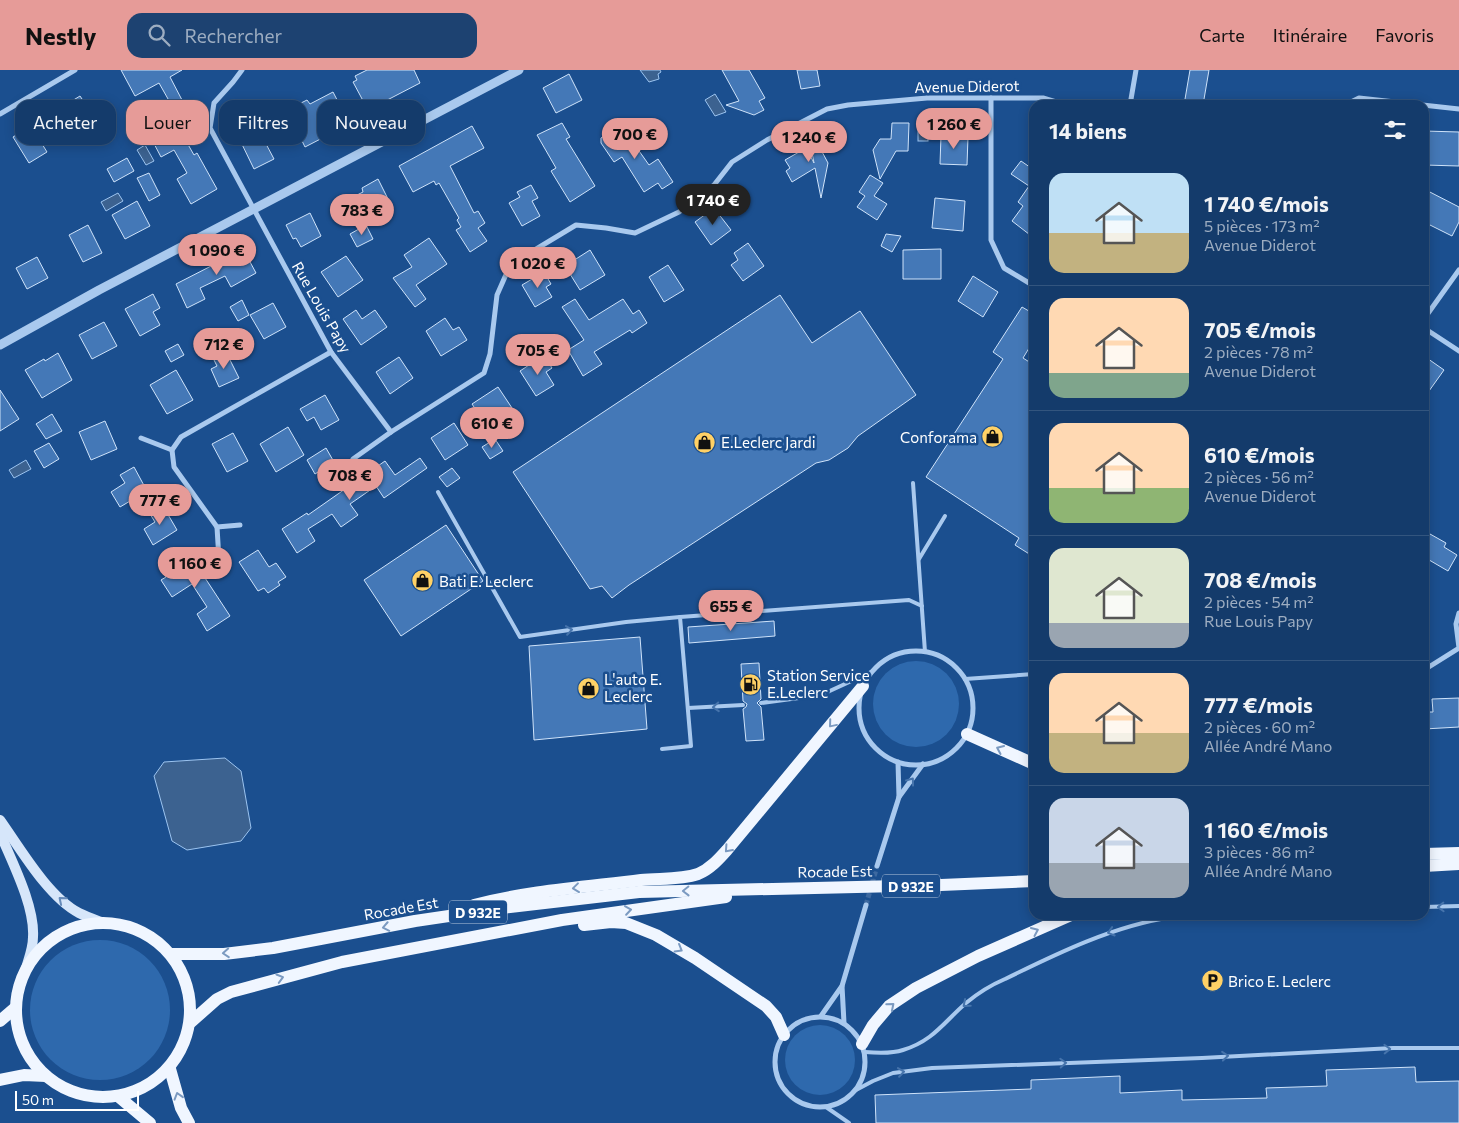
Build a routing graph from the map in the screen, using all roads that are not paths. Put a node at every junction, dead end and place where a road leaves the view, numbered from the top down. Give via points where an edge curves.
1 (75, 70) edge
2 (242, 70) edge
3 (519, 70) edge
4 (1136, 70) edge
5 (992, 98) junction
6 (1050, 100) edge
7 (1131, 100) edge
8 (1355, 100) edge
9 (1377, 100) edge
10 (1429, 106) edge
11 (1459, 109) edge
12 (0, 114) edge
13 (253, 210) junction
14 (1459, 270) edge
15 (1029, 283) edge
16 (1429, 312) edge
17 (1429, 331) edge
18 (0, 345) edge
19 (1459, 351) edge
20 (331, 352) junction
21 (391, 432) junction
22 (141, 438) dead end
23 (172, 450) junction
24 (353, 459) dead end
25 (912, 483) dead end
26 (438, 492) dead end
27 (945, 516) dead end
28 (240, 525) dead end
29 (217, 527) junction
30 (219, 560) dead end
31 (918, 560) junction
32 (922, 606) junction
33 (1459, 613) edge
34 (680, 616) junction
35 (926, 652) junction
36 (1429, 667) edge
37 (871, 672) junction
38 (1029, 674) edge
39 (965, 679) junction
40 (863, 686) junction
41 (761, 703) dead end
42 (743, 705) dead end
43 (688, 708) junction
44 (967, 734) junction
45 (662, 749) dead end
46 (898, 762) junction
47 (1029, 762) edge
48 (923, 764) junction
49 (899, 797) junction
50 (0, 820) edge
51 (0, 833) edge
52 (1459, 853) edge
53 (1429, 854) edge
54 (1459, 864) edge
55 (877, 866) tunnel mouth
56 (1429, 866) edge
57 (1029, 882) edge
58 (788, 888) junction
59 (866, 906) tunnel mouth
60 (1459, 906) edge
61 (1429, 907) edge
62 (1060, 920) edge
63 (1153, 920) edge
64 (415, 921) junction
65 (104, 923) junction
66 (171, 954) junction
67 (342, 962) junction
68 (26, 968) junction
69 (842, 986) junction
70 (16, 1008) junction
71 (821, 1016) junction
72 (0, 1021) edge
73 (190, 1022) junction
74 (844, 1023) junction
75 (784, 1035) junction
76 (863, 1048) junction
77 (1459, 1048) edge
78 (170, 1068) junction
79 (46, 1076) junction
80 (0, 1080) edge
81 (856, 1090) junction
82 (119, 1097) junction
83 (826, 1107) junction
84 (150, 1123) edge
85 (189, 1123) edge
86 (849, 1123) edge

1 - 12 street
2 - 13 street, Rue Louis Papy via 214,103 210,128
3 - 13 street
4 - 7 street
5 - 6 street, Avenue Diderot
5 - 15 street via 991,240 1004,268
5 - 21 street, Avenue Diderot via 927,98 827,109 732,162 714,184 679,212 635,233 576,225 523,257 508,270 497,295 490,354 484,373
8 - 9 street
10 - 11 street
13 - 18 street
13 - 20 street, Rue Louis Papy
14 - 16 street
17 - 19 street
20 - 21 street, Rue Louis Papy
20 - 23 street via 181,437
21 - 24 street
22 - 23 street
23 - 29 street via 174,467
25 - 31 lane
26 -> 34 lane via 520,637
27 - 31 lane
28 - 29 street
29 - 30 street
31 - 32 lane
32 - 34 lane via 909,600
32 - 35 lane
33 - 36 street via 1456,624 1459,648
34 - 43 lane
35 - 37 street via 895,654
35 - 39 street via 948,661
37 - 40 street
37 - 41 lane via 821,695
38 - 39 lane
39 - 44 street via 972,697 972,716
40 - 46 street via 859,717 864,732 884,755
40 -> 64 main road via 728,850 699,873 490,901
42 -> 43 lane
43 - 45 lane via 691,746
47 -> 44 main road
44 - 48 street via 948,755
46 - 48 street
46 - 49 street
49 -> 48 street
49 - 55 street
65 -> 50 main road via 78,913 58,898
51 - 68 main road via 17,872 33,926
52 - 53 main road
54 - 56 main road
57 - 58 main road, Rocade Est / D 932E
58 -> 64 main road, Rocade Est / D 932E via 611,894
67 -> 58 main road, Rocade Est / D 932E via 562,920
59 - 69 street
60 -> 61 lane
76 -> 62 main road via 873,1024 890,1006 916,988
63 -> 76 lane via 1104,934 985,989 933,1036 902,1051 882,1054
64 -> 66 main road, Rocade Est / D 932E via 274,948 224,954
65 - 66 main road via 124,925 142,932
65 - 68 main road via 67,930 37,952
66 - 73 main road via 186,984
73 -> 67 main road, Rocade Est / D 932E via 217,999 231,992
67 -> 75 main road via 396,958 557,928 626,923 696,958 766,1006 776,1017
68 - 70 main road
69 - 71 street
69 - 74 street
70 - 72 main road
70 - 79 main road via 18,1029 25,1049
71 - 74 street
71 - 75 street via 800,1021
73 - 78 main road via 184,1047
74 - 76 street via 858,1036
75 - 83 street via 775,1056 778,1079 784,1089 802,1104
76 - 81 street via 866,1066
81 -> 77 lane via 893,1073 932,1068 1393,1048
78 - 82 main road via 155,1082
85 -> 78 main road via 181,1108
79 - 80 main road via 24,1075
79 - 82 main road via 84,1096
81 - 83 street via 837,1104
82 - 84 main road
83 - 86 lane

